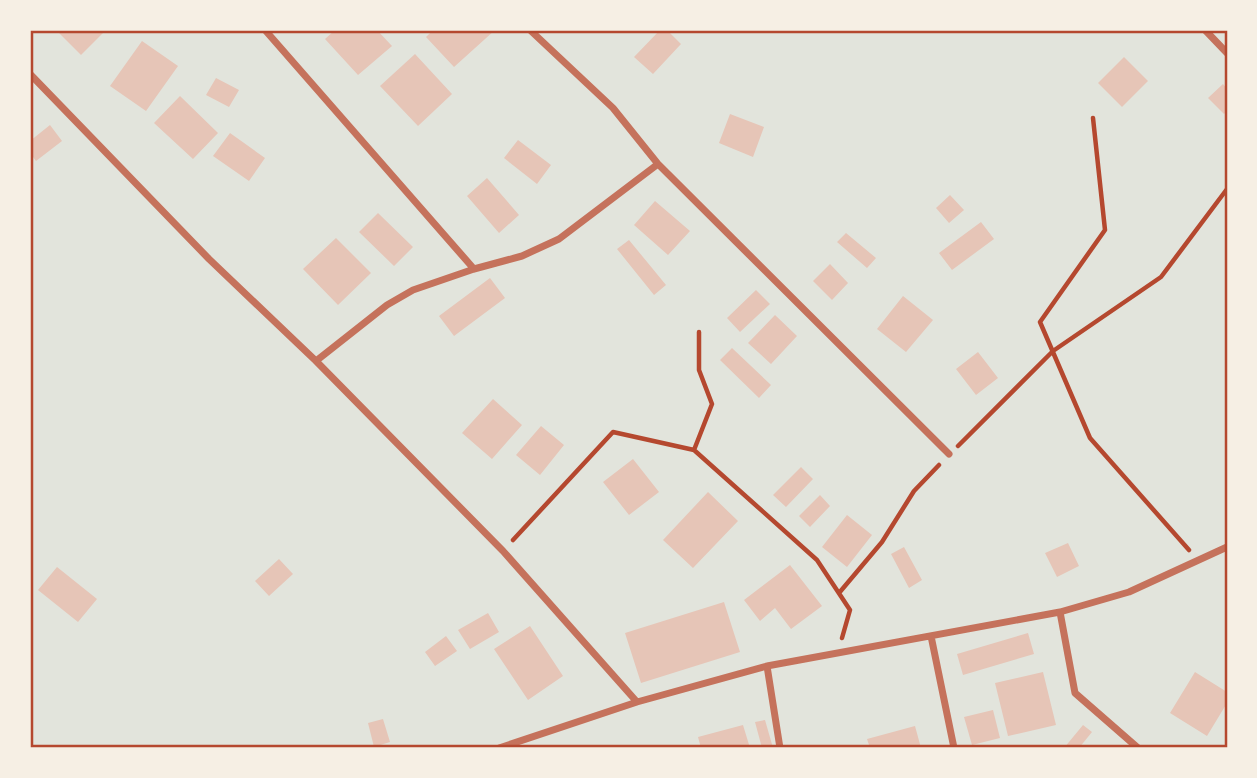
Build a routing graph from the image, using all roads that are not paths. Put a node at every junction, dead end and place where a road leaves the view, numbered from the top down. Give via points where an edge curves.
1 (265, 30) edge
2 (530, 30) edge
3 (1205, 30) edge
4 (1227, 53) edge
5 (30, 74) edge
6 (658, 164) junction
7 (474, 269) junction
8 (316, 362) junction
9 (950, 454) road end
10 (1227, 547) edge
11 (1060, 612) junction
12 (931, 636) junction
13 (767, 666) junction
14 (637, 702) junction
15 (499, 748) edge
16 (780, 748) edge
17 (954, 748) edge
18 (1138, 748) edge

1 - 7 street
2 - 6 street via 613,108
3 - 4 street
5 - 8 street
6 - 7 street via 559,239 522,256
6 - 9 street
7 - 8 street via 413,290 387,305
8 - 14 street via 503,551
10 - 11 street via 1129,592
11 - 12 street
11 - 18 street via 1075,694
12 - 13 street
12 - 17 street
13 - 14 street
13 - 16 street
14 - 15 street

